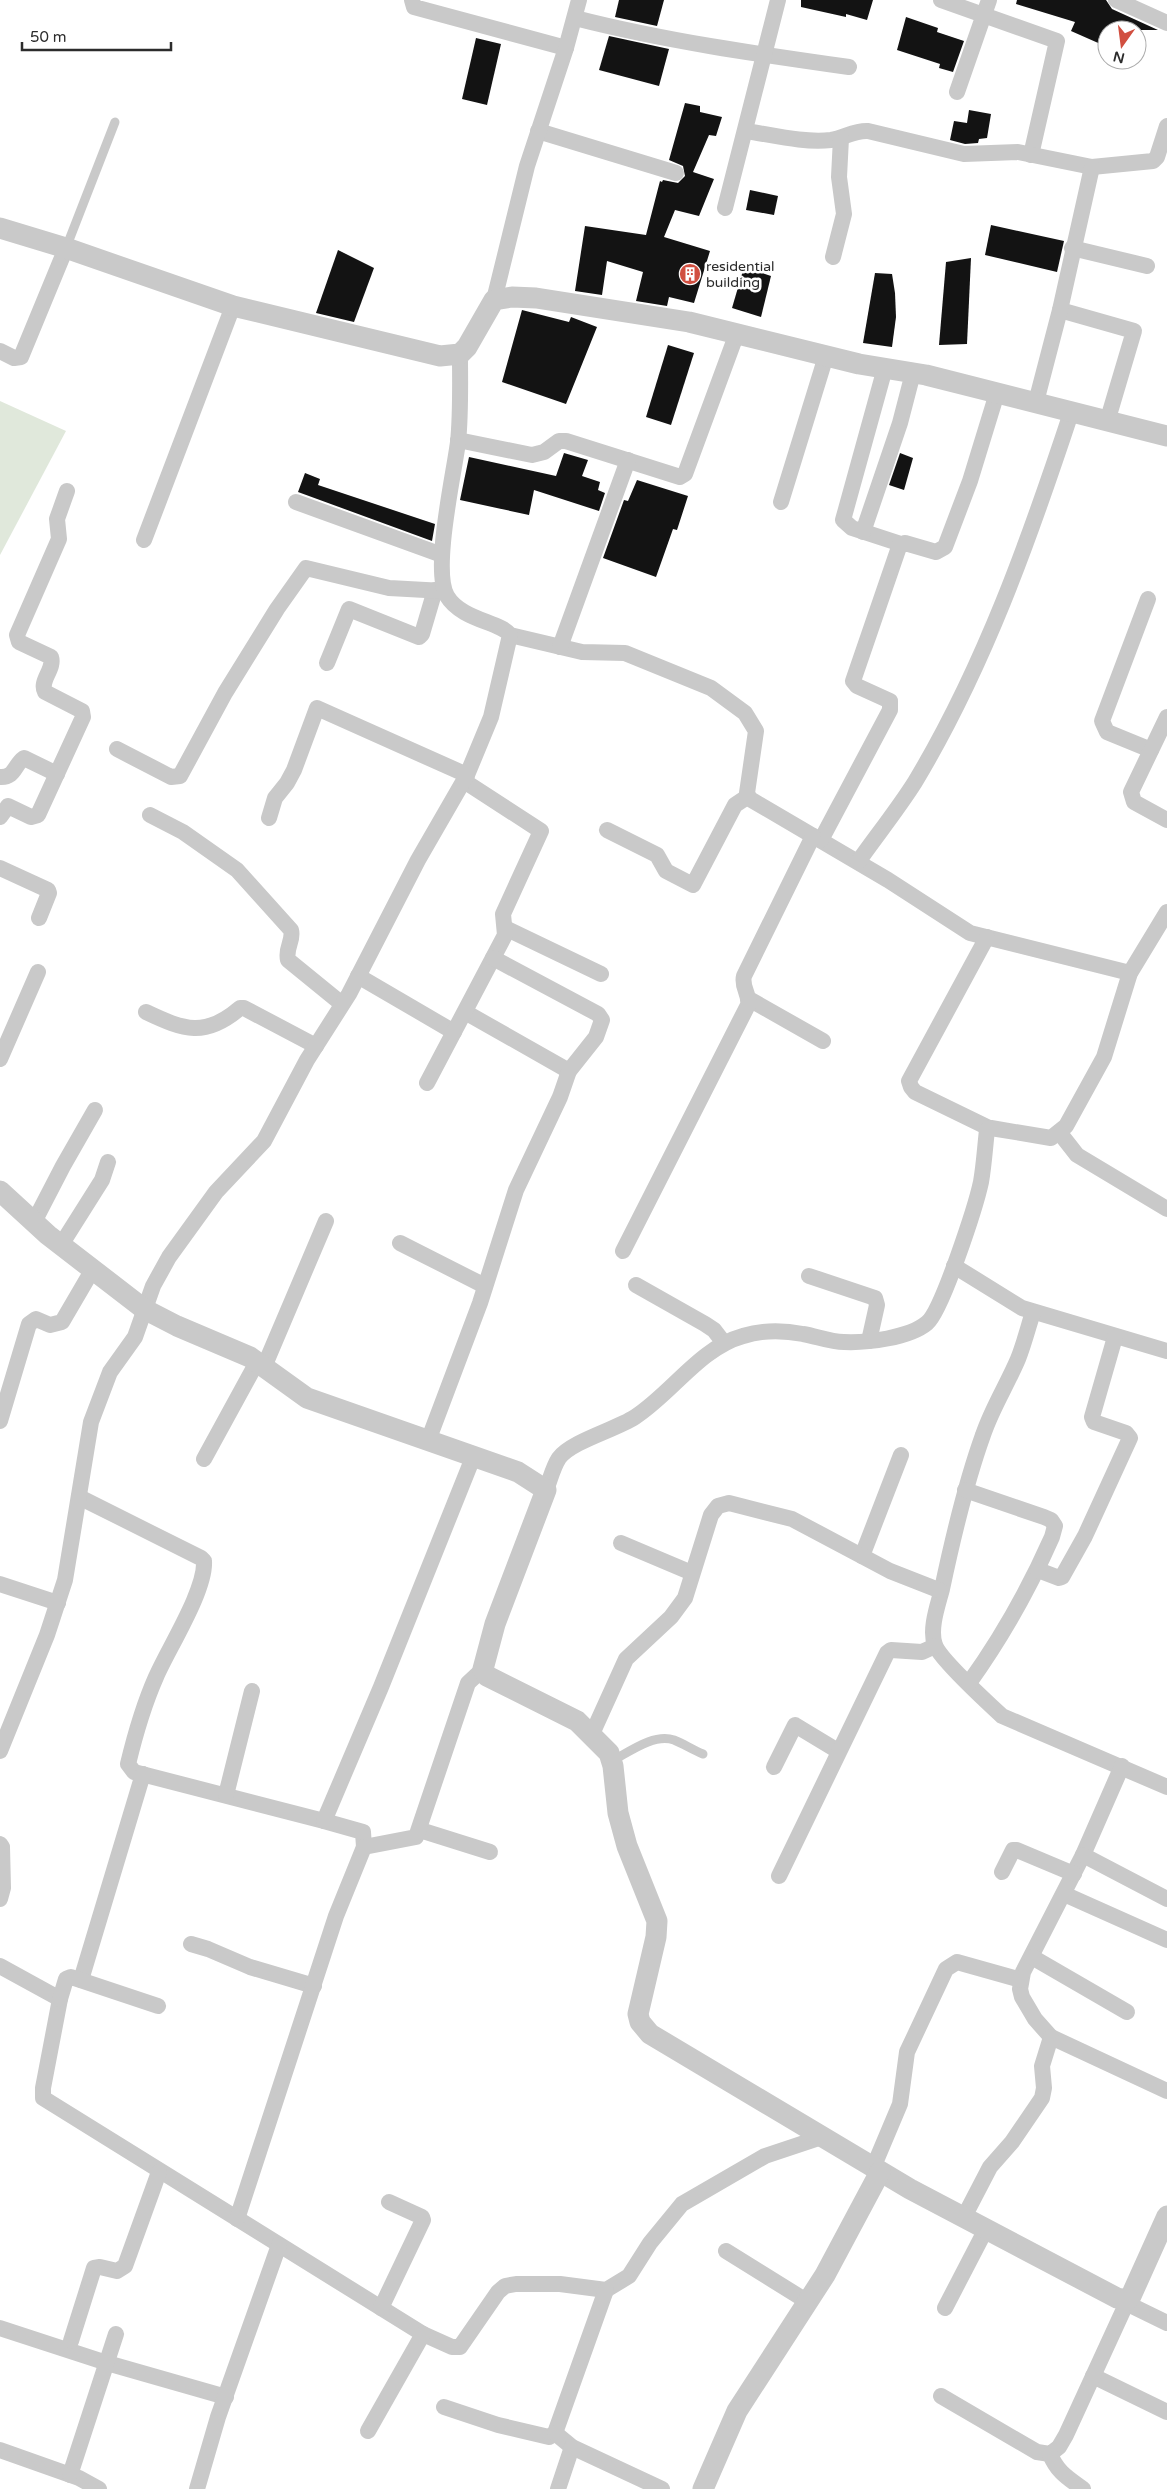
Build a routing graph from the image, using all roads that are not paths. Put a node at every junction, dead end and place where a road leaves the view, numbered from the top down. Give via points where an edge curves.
1 (412, 0) edge
2 (579, 0) edge
3 (778, 0) edge
4 (941, 0) edge
5 (1116, 0) edge
6 (986, 8) edge
7 (575, 18) junction
8 (1167, 23) edge
9 (566, 48) junction
10 (764, 54) junction
11 (849, 67) dead end
12 (957, 92) dead end
13 (114, 122) dead end
14 (1167, 126) edge
15 (538, 131) junction
16 (746, 131) junction
17 (841, 138) junction
18 (1031, 154) junction
19 (1092, 167) junction
20 (676, 172) dead end
21 (726, 208) dead end
22 (0, 228) edge
23 (66, 248) junction
24 (1072, 248) junction
25 (833, 257) dead end
26 (1147, 266) dead end
27 (494, 300) junction
28 (233, 306) junction
29 (1060, 310) junction
30 (737, 333) junction
31 (0, 351) edge
32 (460, 354) junction
33 (826, 356) junction
34 (885, 368) junction
35 (913, 373) junction
36 (997, 393) junction
37 (1036, 402) junction
38 (1071, 413) junction
39 (1107, 422) junction
40 (1167, 436) edge
41 (458, 440) junction
42 (628, 460) junction
43 (67, 491) dead end
44 (296, 502) dead end
45 (781, 502) dead end
46 (863, 532) junction
47 (144, 540) dead end
48 (902, 544) junction
49 (442, 555) junction
50 (440, 591) junction
51 (1148, 599) dead end
52 (510, 635) junction
53 (560, 647) junction
54 (327, 662) dead end
55 (1167, 717) edge
56 (117, 749) dead end
57 (1151, 750) junction
58 (57, 774) junction
59 (0, 777) edge
60 (466, 778) junction
61 (747, 797) junction
62 (150, 814) dead end
63 (0, 817) edge
64 (269, 818) dead end
65 (1167, 820) edge
66 (607, 830) dead end
67 (817, 838) junction
68 (858, 862) junction
69 (0, 868) edge
70 (1167, 912) edge
71 (39, 918) dead end
72 (505, 928) junction
73 (987, 937) junction
74 (493, 958) junction
75 (38, 972) dead end
76 (1130, 973) junction
77 (601, 974) dead end
78 (358, 976) junction
79 (749, 999) junction
80 (342, 1004) junction
81 (146, 1012) dead end
82 (465, 1012) junction
83 (454, 1032) junction
84 (823, 1041) dead end
85 (316, 1046) junction
86 (0, 1059) edge
87 (569, 1070) junction
88 (427, 1083) dead end
89 (95, 1110) dead end
90 (988, 1128) junction
91 (1059, 1132) junction
92 (108, 1162) dead end
93 (0, 1191) edge
94 (1167, 1209) edge
95 (326, 1221) dead end
96 (34, 1222) junction
97 (400, 1243) dead end
98 (61, 1245) junction
99 (623, 1251) dead end
100 (954, 1266) junction
101 (93, 1270) junction
102 (809, 1276) dead end
103 (636, 1285) dead end
104 (485, 1286) junction
105 (144, 1309) junction
106 (1033, 1312) junction
107 (1115, 1336) junction
108 (870, 1342) junction
109 (724, 1343) junction
110 (1167, 1351) edge
111 (260, 1365) junction
112 (0, 1421) edge
113 (428, 1441) junction
114 (900, 1454) dead end
115 (474, 1455) junction
116 (204, 1459) dead end
117 (546, 1490) junction
118 (966, 1490) junction
119 (78, 1497) junction
120 (621, 1543) dead end
121 (862, 1556) junction
122 (1038, 1570) junction
123 (692, 1573) junction
124 (0, 1584) edge
125 (941, 1591) junction
126 (58, 1603) junction
127 (935, 1646) junction
128 (484, 1669) junction
129 (969, 1683) junction
130 (252, 1691) dead end
131 (592, 1734) junction
132 (0, 1751) edge
133 (838, 1751) junction
134 (702, 1754) dead end
135 (612, 1761) junction
136 (1122, 1766) junction
137 (774, 1767) dead end
138 (143, 1774) junction
139 (1167, 1787) edge
140 (226, 1795) junction
141 (324, 1821) junction
142 (420, 1830) junction
143 (0, 1844) edge
144 (364, 1847) junction
145 (490, 1852) dead end
146 (1083, 1855) junction
147 (1002, 1872) dead end
148 (1074, 1874) junction
149 (779, 1876) dead end
150 (1064, 1894) junction
151 (0, 1898) edge
152 (1167, 1899) edge
153 (1167, 1940) edge
154 (191, 1944) dead end
155 (1032, 1957) junction
156 (0, 1966) edge
157 (80, 1980) junction
158 (1021, 1980) junction
159 (314, 1986) junction
160 (60, 1999) junction
161 (158, 2006) dead end
162 (1126, 2012) dead end
163 (1051, 2037) junction
164 (1167, 2091) edge
165 (822, 2137) junction
166 (876, 2170) junction
167 (159, 2172) junction
168 (389, 2202) dead end
169 (1167, 2216) edge
170 (964, 2217) junction
171 (236, 2219) junction
172 (986, 2229) junction
173 (279, 2245) junction
174 (726, 2251) dead end
175 (606, 2290) junction
176 (808, 2302) junction
177 (1127, 2302) junction
178 (381, 2308) junction
179 (945, 2308) dead end
180 (1167, 2323) edge
181 (0, 2328) edge
182 (116, 2334) dead end
183 (423, 2334) junction
184 (71, 2341) dead end
185 (107, 2363) junction
186 (1093, 2376) junction
187 (941, 2396) dead end
188 (226, 2398) junction
189 (444, 2407) dead end
190 (1167, 2412) edge
191 (368, 2431) dead end
192 (555, 2433) junction
193 (572, 2447) junction
194 (0, 2450) edge
195 (1050, 2454) junction
196 (70, 2475) junction
197 (99, 2489) edge
198 (197, 2489) edge
199 (558, 2489) edge
200 (662, 2489) edge
201 (703, 2489) edge
202 (1083, 2489) edge

1 - 9 street via 414,7
2 - 7 street
3 - 10 street
4 - 6 street
5 - 8 street
6 - 12 street
6 - 18 street via 1057,41
7 - 9 street
7 - 10 street via 632,32
9 - 15 street
10 - 11 street
10 - 16 street
13 - 23 lane
14 - 19 street via 1153,161
15 - 20 street
15 - 27 street
16 - 17 street via 807,139
16 - 21 street
17 - 18 street via 868,131 964,154
17 - 25 street via 839,169 844,214
18 - 19 street
19 - 24 street
22 - 23 street
23 - 28 street
23 - 31 street via 21,357 14,358
24 - 26 street
24 - 29 street
27 - 30 street via 536,298 689,322
27 - 32 street via 468,347
28 - 32 street via 440,356
28 - 47 street
29 - 37 street
29 - 39 street via 1134,330
30 - 33 street
30 - 42 street via 685,474 680,477
32 - 41 street
33 - 34 street
33 - 45 street
34 - 35 street
34 - 46 street via 843,518 845,525
35 - 36 street
35 - 46 street via 900,423
36 - 37 street
36 - 48 street via 967,490 945,547 936,552 910,543
37 - 38 street
38 - 39 street
38 - 68 street via 1033,528 975,670 914,782
39 - 40 street
41 - 42 street via 532,455 544,452 559,441 566,441
41 - 49 street
42 - 53 street
43 - 58 street via 57,519 59,539 17,635 19,642 51,657 43,686 45,692 83,714
44 - 49 street
46 - 48 street
48 - 67 street via 853,681 890,702 890,710
49 - 50 street
50 - 52 street via 466,613
50 - 54 street via 419,637 348,609
50 - 56 street via 389,588 306,568 230,684 180,776 171,777
51 - 57 street via 1102,721 1107,732
52 - 53 street
52 - 60 street via 491,717
53 - 61 street via 582,652 625,653 711,688 745,713 756,731
55 - 57 street
57 - 65 street via 1131,792 1132,797 1134,802
58 - 59 street via 24,758 12,774
58 - 63 street via 38,815 31,817 8,806
60 - 64 street via 317,708 294,770 275,798
60 - 72 street via 541,831 503,914
60 - 78 street via 418,860
61 - 66 street via 735,805 693,885 666,871 657,855
61 - 67 street
62 - 80 street via 183,832 237,870 291,930 286,952 288,960
67 - 68 street
67 - 79 street via 744,976 743,987
68 - 73 street via 970,933
69 - 71 street via 48,890
70 - 76 street
72 - 74 street via 505,935
72 - 77 street
73 - 76 street
73 - 90 street via 910,1081 915,1092
74 - 82 street
74 - 87 street via 601,1017 596,1037
75 - 86 street
76 - 91 street via 1104,1057 1066,1126
78 - 80 street
78 - 83 street
79 - 84 street
79 - 99 street
80 - 85 street
81 - 85 street via 176,1026 192,1028 217,1025 244,1008
82 - 83 street
82 - 87 street
83 - 88 street
85 - 105 street via 264,1142 209,1201 166,1264
87 - 104 street via 560,1097 516,1190
89 - 96 street
90 - 91 street via 1050,1138
90 - 100 street via 981,1183
91 - 94 street via 1077,1155
92 - 98 street via 102,1180
93 - 96 street
95 - 111 street
96 - 98 street
97 - 104 street
98 - 101 street
100 - 106 street via 1014,1305
100 - 108 street via 948,1286 928,1322 918,1329
101 - 105 street
101 - 112 street via 62,1322 50,1326 36,1319 28,1324
102 - 108 street via 875,1298
103 - 109 street via 705,1324
104 - 113 street
105 - 111 street
105 - 119 street via 135,1337 110,1372 92,1422
106 - 107 street
106 - 118 street via 1018,1359 983,1435
107 - 110 street
107 - 122 street via 1092,1417 1094,1422 1126,1433 1130,1438 1085,1536 1062,1577
108 - 109 street via 839,1342 777,1330
109 - 117 street via 655,1404 626,1423 564,1453
111 - 113 street via 307,1398
111 - 116 street
113 - 115 street
114 - 121 street
115 - 117 street via 518,1472
115 - 141 street
117 - 128 street via 495,1624
118 - 122 street via 1044,1517 1054,1524
118 - 125 street
119 - 126 street via 75,1532
119 - 138 street via 204,1561 197,1591 155,1678 132,1746 128,1764 134,1772
120 - 123 street
121 - 123 street via 792,1519 726,1503 718,1506 712,1515
121 - 125 street
122 - 129 street via 1005,1629
123 - 131 street via 685,1598 678,1609 626,1659
124 - 126 street
125 - 127 street via 936,1612
126 - 132 street
127 - 129 street
127 - 133 street via 922,1652 888,1651
128 - 131 street via 488,1676 577,1721
128 - 142 street via 474,1676 465,1690
129 - 136 street via 1002,1716 1016,1724
130 - 140 street
131 - 135 street
133 - 137 street via 795,1725
133 - 149 street
134 - 135 lane via 663,1738
135 - 165 street via 618,1813 627,1846 657,1921 642,1989 640,2022 650,2034
136 - 139 street
136 - 146 street
138 - 140 street
138 - 157 street
140 - 141 street
141 - 144 street via 363,1832
142 - 144 street via 409,1840
142 - 145 street
143 - 151 street via 3,1888
144 - 159 street via 336,1916
146 - 148 street
146 - 152 street
147 - 148 street via 1009,1855 1017,1850
148 - 150 street
150 - 153 street
150 - 155 street
154 - 159 street via 250,1967
155 - 158 street
155 - 162 street
156 - 160 street
157 - 160 street via 68,1977
157 - 161 street
158 - 163 street via 1025,2003
158 - 166 street via 957,1962 946,1968 908,2052 900,2104
159 - 171 street
160 - 167 street via 43,2098
163 - 164 street
163 - 170 street via 1042,2066 1042,2098 1012,2142 990,2167
165 - 166 street
165 - 175 street via 765,2156 682,2204 650,2243 629,2276
166 - 170 street
166 - 176 street via 825,2275
167 - 171 street
167 - 184 street via 125,2266 117,2271 94,2268
168 - 178 street via 423,2220
169 - 177 street
170 - 172 street
171 - 173 street
172 - 177 street
172 - 179 street
173 - 178 street
173 - 188 street
174 - 176 street
175 - 183 street via 560,2284 506,2286 498,2292 460,2347 452,2347
175 - 192 street
176 - 201 street via 737,2411
177 - 180 street
177 - 186 street
178 - 183 street
181 - 185 street
182 - 185 street
183 - 191 street
185 - 188 street
185 - 196 street
186 - 190 street
186 - 195 street via 1066,2435
187 - 195 street via 1037,2452
188 - 198 street
189 - 192 street via 549,2437
192 - 193 street
193 - 199 street
193 - 200 street
194 - 196 street
195 - 202 street via 1061,2474
196 - 197 street

